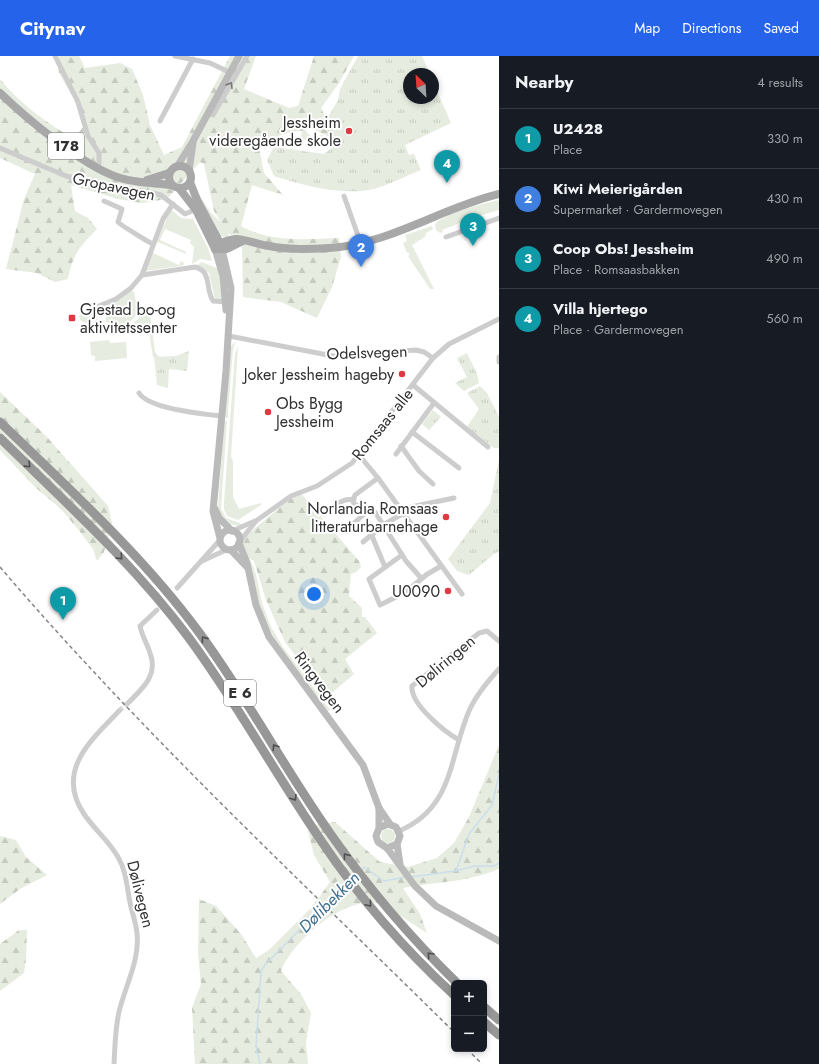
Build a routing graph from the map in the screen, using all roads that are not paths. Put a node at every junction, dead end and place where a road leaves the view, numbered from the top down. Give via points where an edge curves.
1 (55, 56) edge
2 (175, 56) edge
3 (238, 56) edge
4 (247, 56) edge
5 (193, 59) junction
6 (230, 72) junction
7 (0, 93) edge
8 (210, 113) junction
9 (160, 121) dead end
10 (193, 141) junction
11 (0, 148) edge
12 (178, 166) junction
13 (96, 167) junction
14 (189, 170) junction
15 (169, 173) junction
16 (141, 182) junction
17 (190, 182) junction
18 (175, 187) junction
19 (499, 194) edge
20 (344, 196) dead end
21 (104, 201) dead end
22 (173, 204) junction
23 (198, 208) junction
24 (499, 218) edge
25 (446, 237) dead end
26 (153, 244) junction
27 (361, 244) junction
28 (219, 248) junction
29 (142, 275) junction
30 (228, 302) junction
31 (99, 306) dead end
32 (499, 319) edge
33 (229, 336) junction
34 (499, 357) edge
35 (433, 358) junction
36 (499, 362) edge
37 (224, 384) junction
38 (413, 385) junction
39 (139, 393) dead end
40 (434, 403) junction
41 (222, 416) junction
42 (0, 422) edge
43 (412, 432) junction
44 (0, 438) edge
45 (401, 446) junction
46 (488, 448) dead end
47 (396, 454) dead end
48 (360, 455) junction
49 (459, 468) dead end
50 (378, 478) junction
51 (433, 484) dead end
52 (454, 498) dead end
53 (354, 499) junction
54 (213, 503) junction
55 (336, 504) dead end
56 (365, 509) junction
57 (403, 512) junction
58 (256, 521) junction
59 (353, 524) dead end
60 (383, 525) junction
61 (232, 531) junction
62 (372, 536) junction
63 (220, 539) junction
64 (239, 542) junction
65 (363, 542) dead end
66 (228, 550) junction
67 (402, 555) junction
68 (201, 561) junction
69 (441, 566) junction
70 (385, 567) junction
71 (249, 569) junction
72 (421, 578) junction
73 (177, 588) dead end
74 (462, 594) dead end
75 (157, 610) dead end
76 (499, 641) edge
77 (499, 668) edge
78 (128, 703) tunnel mouth
79 (120, 711) tunnel mouth
80 (459, 740) junction
81 (379, 808) junction
82 (390, 824) junction
83 (379, 828) junction
84 (399, 831) junction
85 (397, 844) junction
86 (387, 848) junction
87 (400, 864) junction
88 (499, 941) edge
89 (454, 980) edge
90 (451, 992) edge
91 (487, 1010) edge
92 (499, 1020) edge
93 (487, 1025) edge
94 (499, 1035) edge
95 (114, 1064) edge

1 - 13 street via 78,102 88,136 99,153 99,163
2 - 5 street
3 - 6 main road
8 -> 4 street
5 - 6 street
5 - 9 street
6 - 8 main road
7 - 13 main road, 178
8 - 10 main road
10 - 12 main road
10 - 14 main road
11 - 22 street, Gropavegen via 66,176 111,187 152,192 164,196
12 - 14 main road via 184,166
12 - 15 main road, 178
13 - 16 main road, 178 via 117,177
14 - 17 main road
15 - 16 main road, 178
15 - 18 main road via 168,179
16 - 18 main road, 178
17 - 18 main road via 186,187
17 - 23 main road
18 - 23 main road
19 - 27 main road via 470,202
20 - 27 street
21 - 26 street via 122,209 118,222 121,226
22 - 23 street, Gropavegen via 185,214
22 - 26 street via 167,211
23 - 28 main road
24 - 25 street
26 - 29 street
27 - 28 main road via 291,249 236,240
28 - 30 main road
29 - 30 street via 198,268 207,276 213,301
29 - 31 street via 116,299
30 - 33 main road
30 - 37 main road via 222,371
32 - 35 street, Romsaas alle via 449,344
33 - 35 street, Odelsvegen via 333,356 416,350
33 - 37 main road
34 - 36 street
35 - 38 street, Romsaas alle
37 - 41 main road
38 - 40 street
38 - 48 street, Romsaas alle
39 - 41 street via 145,399 172,409
40 - 43 street
40 - 46 street
41 - 54 main road
89 -> 42 highway, E 6 via 367,885 331,835 234,682 174,601 108,528
43 - 45 street
43 - 49 street
44 -> 90 highway, E 6 via 98,534 166,609 224,688 322,842 345,873 395,936
45 - 47 street
45 - 51 street via 419,471
48 - 50 street
48 - 58 street, Romsaas alle via 342,471 317,486 291,496
50 - 53 street
50 - 57 street
52 - 57 street via 411,507
53 - 55 street
53 - 56 street via 354,504
54 - 61 main road via 219,518
54 - 63 main road via 214,519
56 - 59 street via 363,516
56 - 60 street via 375,512
57 - 60 street
57 - 69 street
58 - 61 street, Romsaas alle
58 - 64 street, Romsaas alle
60 - 62 street
60 - 67 street
61 - 63 main road via 225,532
61 - 64 main road via 238,534
62 - 65 street
62 - 70 street
63 - 66 main road via 221,546
63 - 68 street
64 - 66 main road via 235,549
64 - 71 main road, Ringvegen
66 - 68 street
66 - 71 main road
67 - 70 street
67 - 72 street
68 - 73 street
69 - 72 street
69 - 74 street
70 - 72 street via 369,579 380,605 406,592
71 - 81 main road, Ringvegen via 256,605 269,637 363,765
75 - 78 street via 140,626 151,654 152,674 147,684
76 - 80 street, Døliringen via 487,631 479,633 412,686 413,694 431,719 439,728
77 - 80 street via 471,707
79 - 95 street, Dølivegen via 85,748 78,761 73,786 75,800 84,815 113,850 124,869 137,931 138,945 134,965 119,1012
80 - 84 street via 451,772 435,803 420,820
81 - 82 main road, Ringvegen
81 - 83 main road, Ringvegen
82 - 83 main road
82 - 84 main road
83 - 86 main road via 377,840 381,846
84 - 85 main road via 400,839
85 - 86 main road
85 - 87 main road
86 - 87 main road
87 - 88 main road via 415,886 436,906
91 - 92 highway
93 - 94 highway

